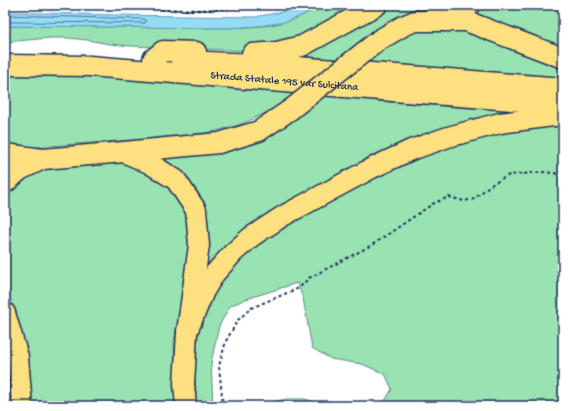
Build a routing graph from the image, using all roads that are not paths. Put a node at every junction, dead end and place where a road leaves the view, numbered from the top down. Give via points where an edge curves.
1 (377, 5) edge
2 (470, 5) edge
3 (415, 22) junction
4 (5, 52) edge
5 (563, 58) edge
6 (152, 59) junction
7 (5, 65) edge
8 (563, 88) edge
9 (563, 104) edge
10 (563, 116) edge
11 (124, 152) junction
12 (5, 154) edge
13 (43, 159) junction
14 (5, 183) edge
15 (5, 313) edge
16 (187, 332) junction
17 (22, 406) edge
18 (186, 406) edge

1 - 6 highway via 302,46 254,54 163,51
2 - 3 highway
3 - 5 highway via 466,21
3 - 11 highway, bridge via 379,40 259,131 219,143
4 - 6 highway, Strada Statale 195 var Sulcitana
6 - 8 highway, Strada Statale 195 var Sulcitana via 259,64
7 - 9 highway, Strada Statale 195 var Sulcitana via 90,66
10 - 16 highway via 500,123 411,150 283,216 251,237 215,273 204,291
11 - 13 highway
11 - 16 highway via 149,163 176,180 196,210 199,246
12 - 13 highway
13 - 14 highway via 20,170
15 - 17 highway via 18,357
16 - 18 highway via 184,384

